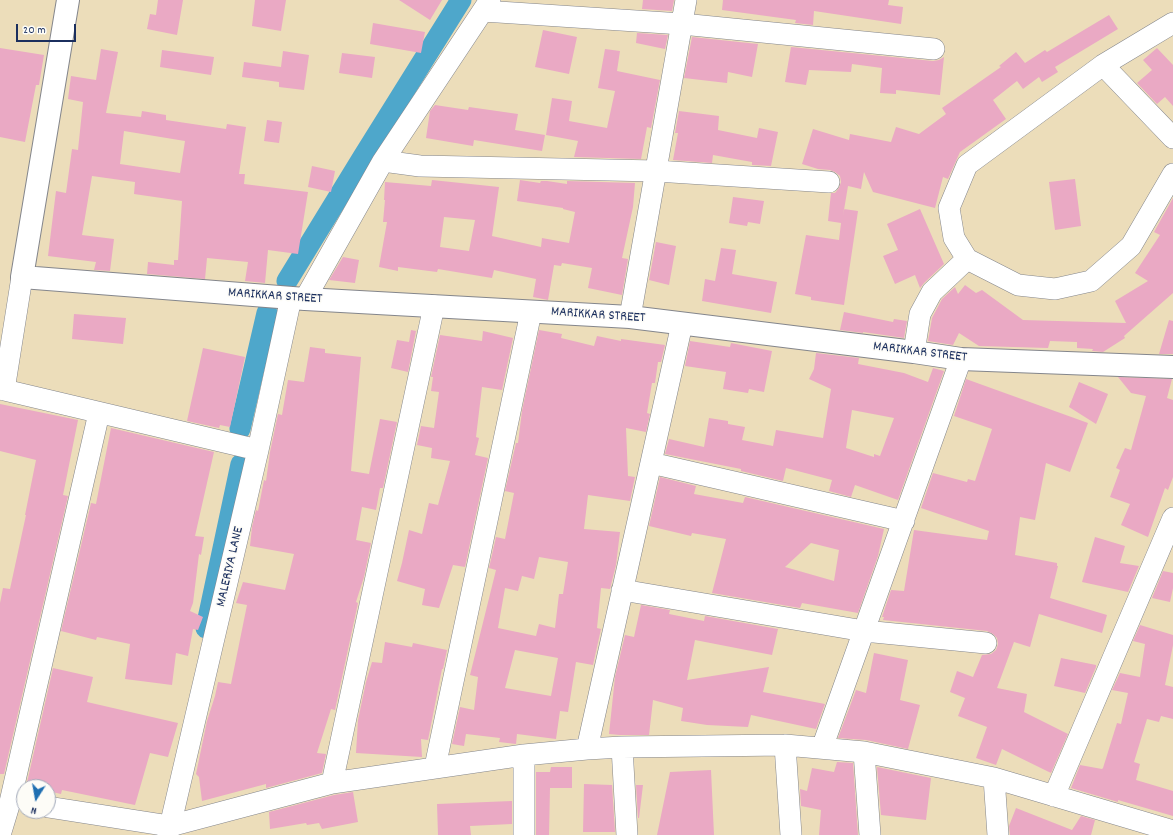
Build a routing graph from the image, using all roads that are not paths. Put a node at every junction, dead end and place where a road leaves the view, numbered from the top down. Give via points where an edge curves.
1 (68, 0) edge
2 (686, 0) edge
3 (487, 5) edge
4 (1173, 23) edge
5 (682, 24) junction
6 (934, 49) dead end
7 (1103, 65) junction
8 (1173, 138) edge
9 (383, 161) junction
10 (656, 171) junction
11 (1173, 174) edge
12 (829, 182) dead end
13 (967, 259) junction
14 (22, 277) junction
15 (298, 299) junction
16 (434, 306) junction
17 (531, 312) junction
18 (630, 317) junction
19 (682, 324) junction
20 (914, 352) junction
21 (961, 359) junction
22 (1173, 367) edge
23 (2, 390) edge
24 (99, 413) junction
25 (258, 450) junction
26 (651, 463) junction
27 (1173, 518) edge
28 (904, 520) junction
29 (622, 590) junction
30 (864, 631) junction
31 (986, 643) dead end
32 (785, 745) junction
33 (622, 747) junction
34 (822, 748) junction
35 (587, 749) junction
36 (864, 752) junction
37 (524, 755) junction
38 (435, 767) junction
39 (994, 778) junction
40 (332, 783) junction
41 (1054, 796) junction
42 (11, 802) edge
43 (56, 809) edge
44 (169, 830) edge
45 (1173, 831) edge
46 (0, 835) edge
47 (524, 835) edge
48 (627, 835) edge
49 (791, 835) edge
50 (870, 835) edge
51 (998, 835) edge

1 - 14 street
2 - 5 street
3 - 5 street
3 - 9 street, MALERIYA LANE
4 - 7 street
5 - 6 street
5 - 10 street
7 - 8 street
7 - 13 street via 967,165 949,208 954,238
9 - 10 street via 420,166
9 - 15 street, MALERIYA LANE
10 - 12 street
10 - 18 street
11 - 13 street via 1130,246 1091,281 1055,289 1018,285
13 - 20 street via 932,292 920,314
14 - 15 street, MARIKKAR STREET
14 - 23 street
15 - 16 street, MARIKKAR STREET
15 - 25 street, MALERIYA LANE
16 - 17 street, MARIKKAR STREET
16 - 40 street
17 - 18 street, MARIKKAR STREET
17 - 38 street
18 - 19 street, MARIKKAR STREET
19 - 20 street, MARIKKAR STREET
19 - 26 street
20 - 21 street, MARIKKAR STREET
21 - 22 street, MARIKKAR STREET
21 - 28 street
23 - 24 street
24 - 25 street
24 - 42 street
25 - 44 street, MALERIYA LANE
26 - 28 street
26 - 29 street
27 - 41 street
28 - 30 street
29 - 30 street
29 - 35 street
30 - 31 street
30 - 34 street
32 - 33 street
32 - 34 street
32 - 49 street
33 - 35 street
33 - 48 street
34 - 36 street
35 - 37 street
36 - 39 street
36 - 50 street
37 - 38 street
37 - 47 street
38 - 40 street
39 - 41 street
39 - 51 street
40 - 44 street
41 - 45 street
42 - 46 street
43 - 44 street

